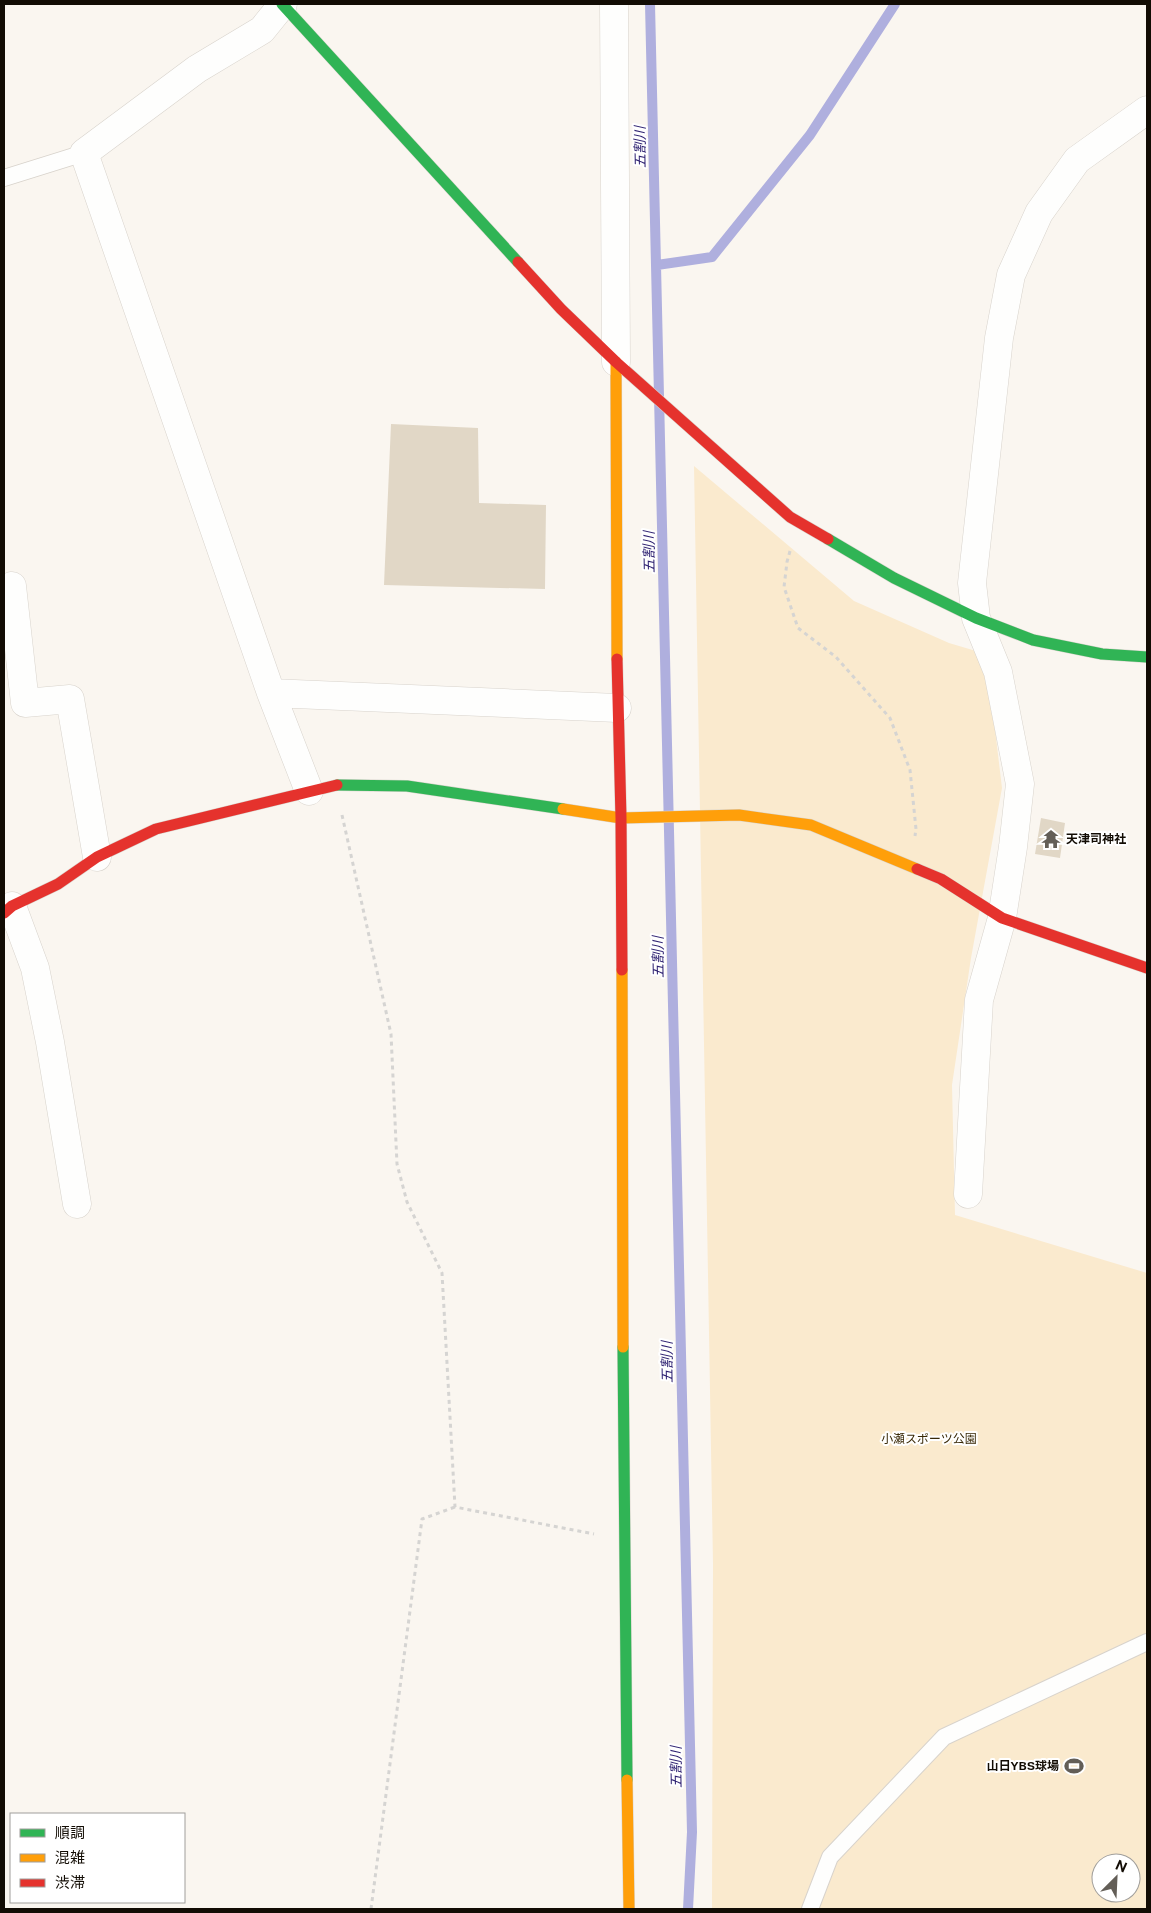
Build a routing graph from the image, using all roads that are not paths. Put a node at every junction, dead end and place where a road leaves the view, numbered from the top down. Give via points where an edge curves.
1 (282, 4) edge
2 (614, 4) edge
3 (1147, 110) edge
4 (84, 153) junction
5 (4, 178) edge
6 (616, 362) junction
7 (12, 586) dead end
8 (976, 618) junction
9 (1147, 657) edge
10 (271, 693) junction
11 (617, 708) junction
12 (309, 791) junction
13 (622, 818) junction
14 (97, 857) junction
15 (8, 910) edge
16 (1002, 918) junction
17 (1147, 968) edge
18 (968, 1194) dead end
19 (77, 1204) dead end
20 (1147, 1642) edge
21 (629, 1909) edge
22 (810, 1909) edge

1 - 4 street via 262,30 197,69
1 - 6 street via 561,309
2 - 6 street
3 - 8 street via 1078,160 1039,213 1011,275 999,338 972,583
4 - 5 lane
4 - 10 street
6 - 8 street via 790,517 894,578
6 - 11 street
7 - 14 street via 25,703 70,700
8 - 9 street via 1033,640 1102,654
8 - 16 street via 998,672 1020,784
10 - 11 street
10 - 12 street
11 - 13 street
12 - 13 street via 335,785 407,786
12 - 14 street via 156,829
13 - 16 street via 739,815 811,826 940,879
13 - 21 street via 624,1539
14 - 15 street via 58,884
15 - 19 street via 36,968
16 - 17 street
16 - 18 street via 979,1000
20 - 22 lane via 944,1736 830,1857

